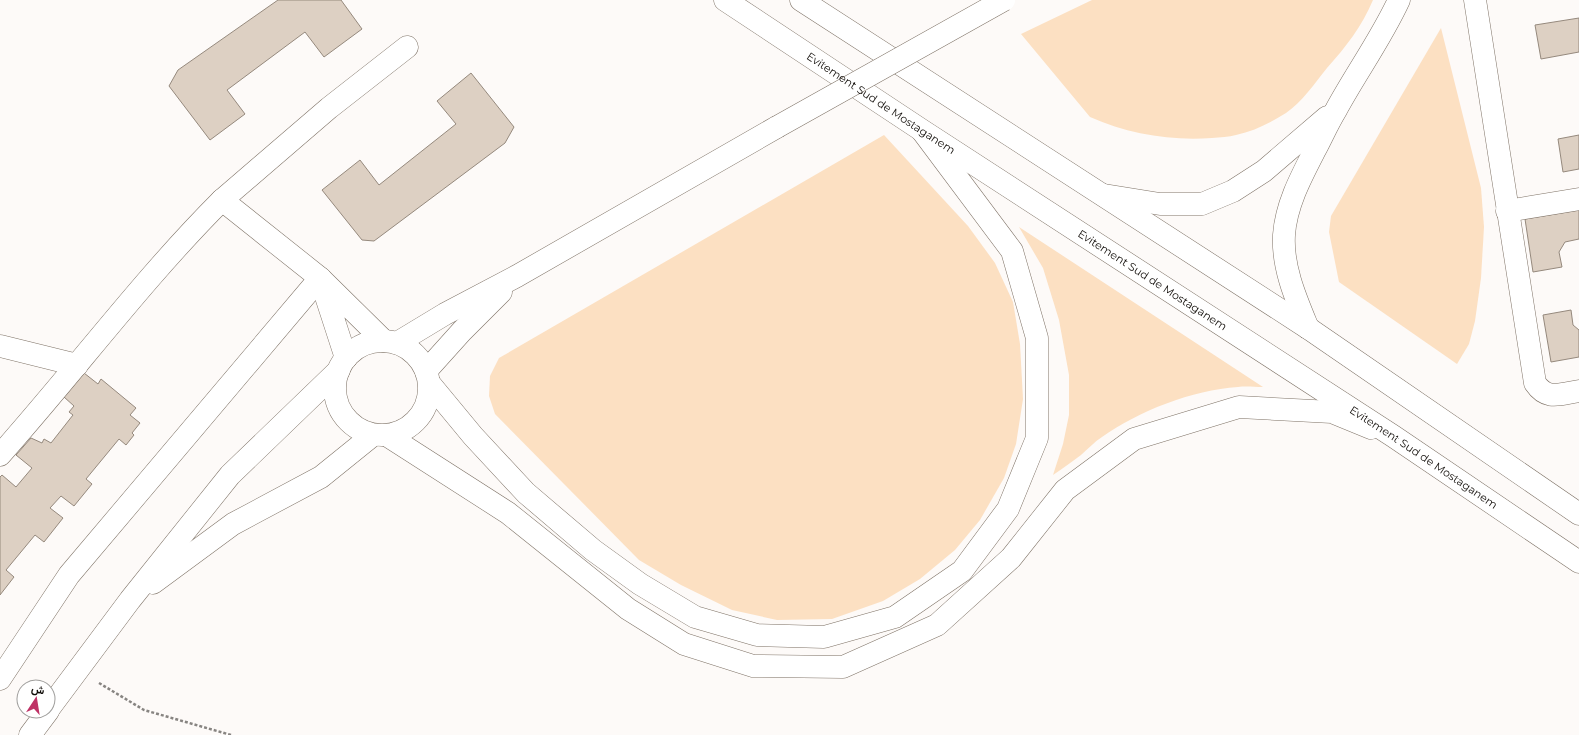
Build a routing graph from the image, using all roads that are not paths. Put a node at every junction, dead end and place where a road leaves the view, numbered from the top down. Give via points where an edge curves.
1 (725, 0) edge
2 (801, 0) edge
3 (1004, 0) edge
4 (1399, 0) edge
5 (1475, 0) edge
6 (408, 47) dead end
7 (1336, 110) junction
8 (923, 131) junction
9 (1104, 195) junction
10 (1579, 199) edge
11 (222, 200) junction
12 (1507, 211) junction
13 (517, 276) junction
14 (320, 278) junction
15 (1308, 328) junction
16 (390, 342) junction
17 (0, 346) edge
18 (342, 364) junction
19 (78, 365) junction
20 (428, 377) junction
21 (1579, 391) edge
22 (381, 435) junction
23 (1393, 436) junction
24 (0, 455) edge
25 (1579, 514) edge
26 (1579, 562) edge
27 (130, 600) junction
28 (0, 679) edge
29 (56, 700) edge
30 (42, 719) edge
31 (30, 735) edge

1 - 8 main road, Evitement Sud de Mostaganem
2 - 9 main road
3 - 13 main road, bridge
4 - 7 main road via 1381,36
5 - 12 main road
6 - 11 main road via 330,108
7 - 9 main road via 1264,172 1233,191 1202,204 1160,204
7 - 15 main road via 1302,175 1288,210 1284,236 1286,264
8 - 20 main road via 1012,251 1037,338 1037,438 1008,509 962,570 895,617 824,637 757,635 694,617 640,584 593,550 526,493 473,436
8 - 23 main road, Evitement Sud de Mostaganem
9 - 15 main road
10 - 12 main road
11 - 14 main road
11 - 19 main road via 188,234
12 - 21 main road via 1535,383 1548,395
13 - 16 main road
13 - 20 main road via 462,331
14 - 16 main road
14 - 18 main road
14 - 28 main road via 69,575
15 - 25 main road
16 - 18 main road via 369,343 356,349
16 - 20 main road via 410,350 420,359
17 - 19 main road
18 - 22 main road via 335,384 336,398 341,411 349,422 360,430
18 - 27 main road via 230,475
19 - 24 main road
20 - 22 main road via 429,398 424,412 414,424 402,431
22 - 23 main road via 508,513 628,608 684,644 754,666 843,667 937,625 1011,558 1065,490 1134,440 1239,407 1332,412
22 - 27 main road via 321,476 233,524
23 - 26 main road, Evitement Sud de Mostaganem
27 - 29 main road
30 - 31 main road

